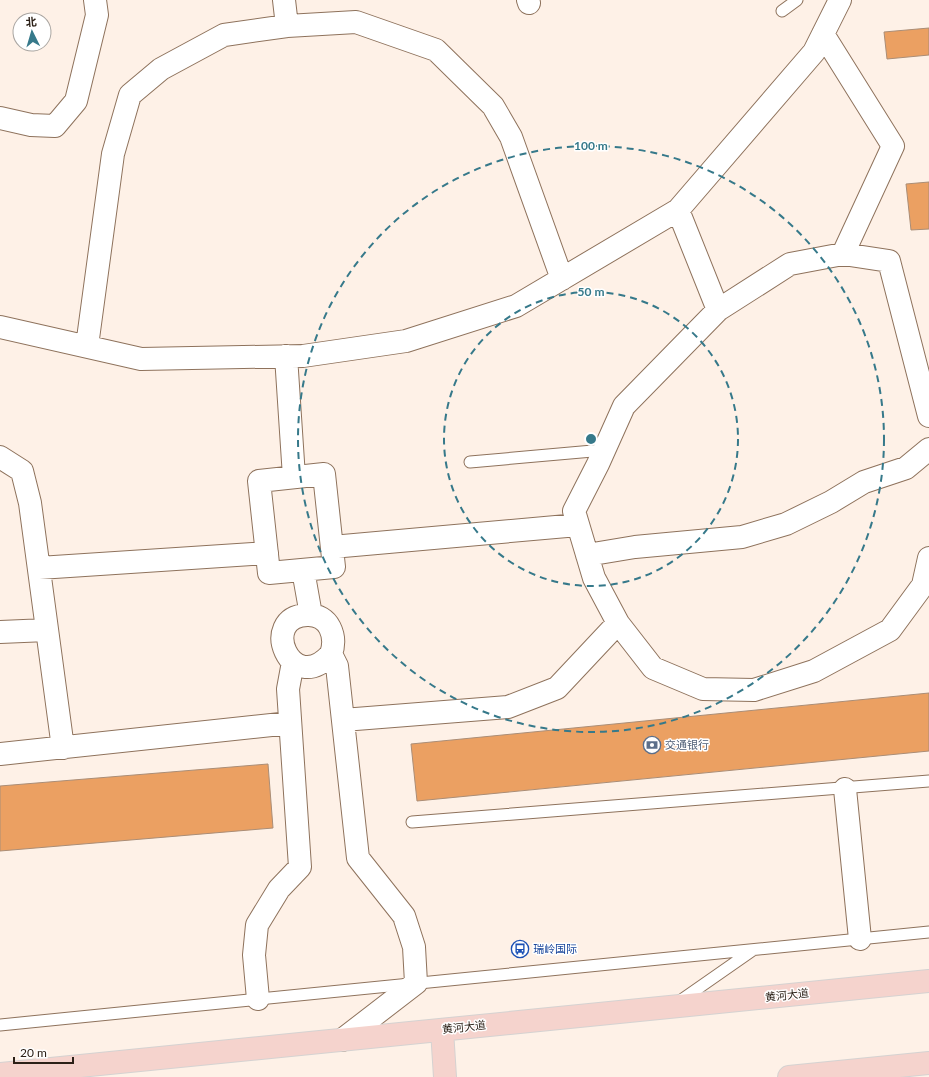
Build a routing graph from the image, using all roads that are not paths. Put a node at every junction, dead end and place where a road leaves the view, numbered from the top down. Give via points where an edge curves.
1 (95, 0) edge
2 (284, 0) edge
3 (797, 0) edge
4 (840, 0) edge
5 (782, 11) dead end
6 (287, 26) junction
7 (823, 34) junction
8 (0, 118) edge
9 (678, 210) junction
10 (843, 254) junction
11 (562, 279) junction
12 (718, 310) junction
13 (0, 327) edge
14 (87, 346) junction
15 (286, 356) junction
16 (929, 416) edge
17 (929, 449) edge
18 (604, 450) junction
19 (0, 457) edge
20 (470, 462) dead end
21 (294, 477) junction
22 (578, 525) junction
23 (332, 547) junction
24 (267, 552) junction
25 (587, 555) junction
26 (929, 558) edge
27 (39, 568) junction
28 (303, 570) junction
29 (311, 615) junction
30 (618, 623) junction
31 (47, 630) junction
32 (0, 632) edge
33 (331, 654) junction
34 (293, 662) junction
35 (343, 720) junction
36 (290, 723) junction
37 (63, 748) junction
38 (0, 754) edge
39 (929, 782) edge
40 (845, 789) junction
41 (412, 822) dead end
42 (929, 932) edge
43 (860, 939) junction
44 (753, 949) junction
45 (929, 981) edge
46 (416, 983) junction
47 (258, 999) junction
48 (670, 1007) junction
49 (0, 1025) edge
50 (442, 1030) junction
51 (342, 1040) junction
52 (929, 1063) edge
53 (0, 1074) edge
54 (445, 1077) edge
55 (789, 1077) edge

1 - 8 street via 96,15 76,102 55,126 31,125
2 - 6 street
3 - 5 lane
4 - 7 street
6 - 11 street via 356,22 436,50 492,106 511,137
6 - 14 street via 224,35 161,68 130,95 113,154
7 - 9 street via 814,52
7 - 10 street via 893,146
9 - 11 street
9 - 12 street
10 - 12 street via 790,264
10 - 16 street via 889,261
11 - 15 street via 516,306 406,341 303,356
12 - 18 street via 624,406
13 - 14 street
14 - 15 street via 141,359
15 - 21 street
17 - 25 street via 906,468 864,482 786,524 742,537 635,547
18 - 20 lane
18 - 22 street via 574,511
19 - 27 street via 22,471 30,503
21 - 23 street via 324,474
21 - 24 street via 260,481
22 - 23 street
22 - 25 street
23 - 28 street via 334,567
24 - 27 street
24 - 28 street via 269,573
25 - 30 street via 594,578
26 - 30 street via 923,585 890,630 814,671 754,690 703,689 653,668
27 - 31 street
28 - 29 street
29 - 33 street via 326,622 332,629 334,638
29 - 34 street via 294,618 284,632 283,648
30 - 35 street via 557,688 508,707
31 - 32 street
31 - 37 street
33 - 34 street via 325,661 309,667
33 - 35 street via 337,666
34 - 36 street via 288,689
35 - 46 street via 358,858 404,916 414,947
36 - 37 street
36 - 47 street via 300,867 279,889 257,926 254,956
37 - 38 street
39 - 40 lane
40 - 41 lane
40 - 43 street
42 - 43 lane
43 - 44 lane
44 - 46 lane
44 - 48 lane
45 - 48 main road, 黄河大道
46 - 47 lane
46 - 51 street
47 - 49 lane
48 - 50 main road, 黄河大道
50 - 51 main road, 黄河大道
50 - 54 main road
51 - 53 main road, 黄河大道
52 - 55 main road

